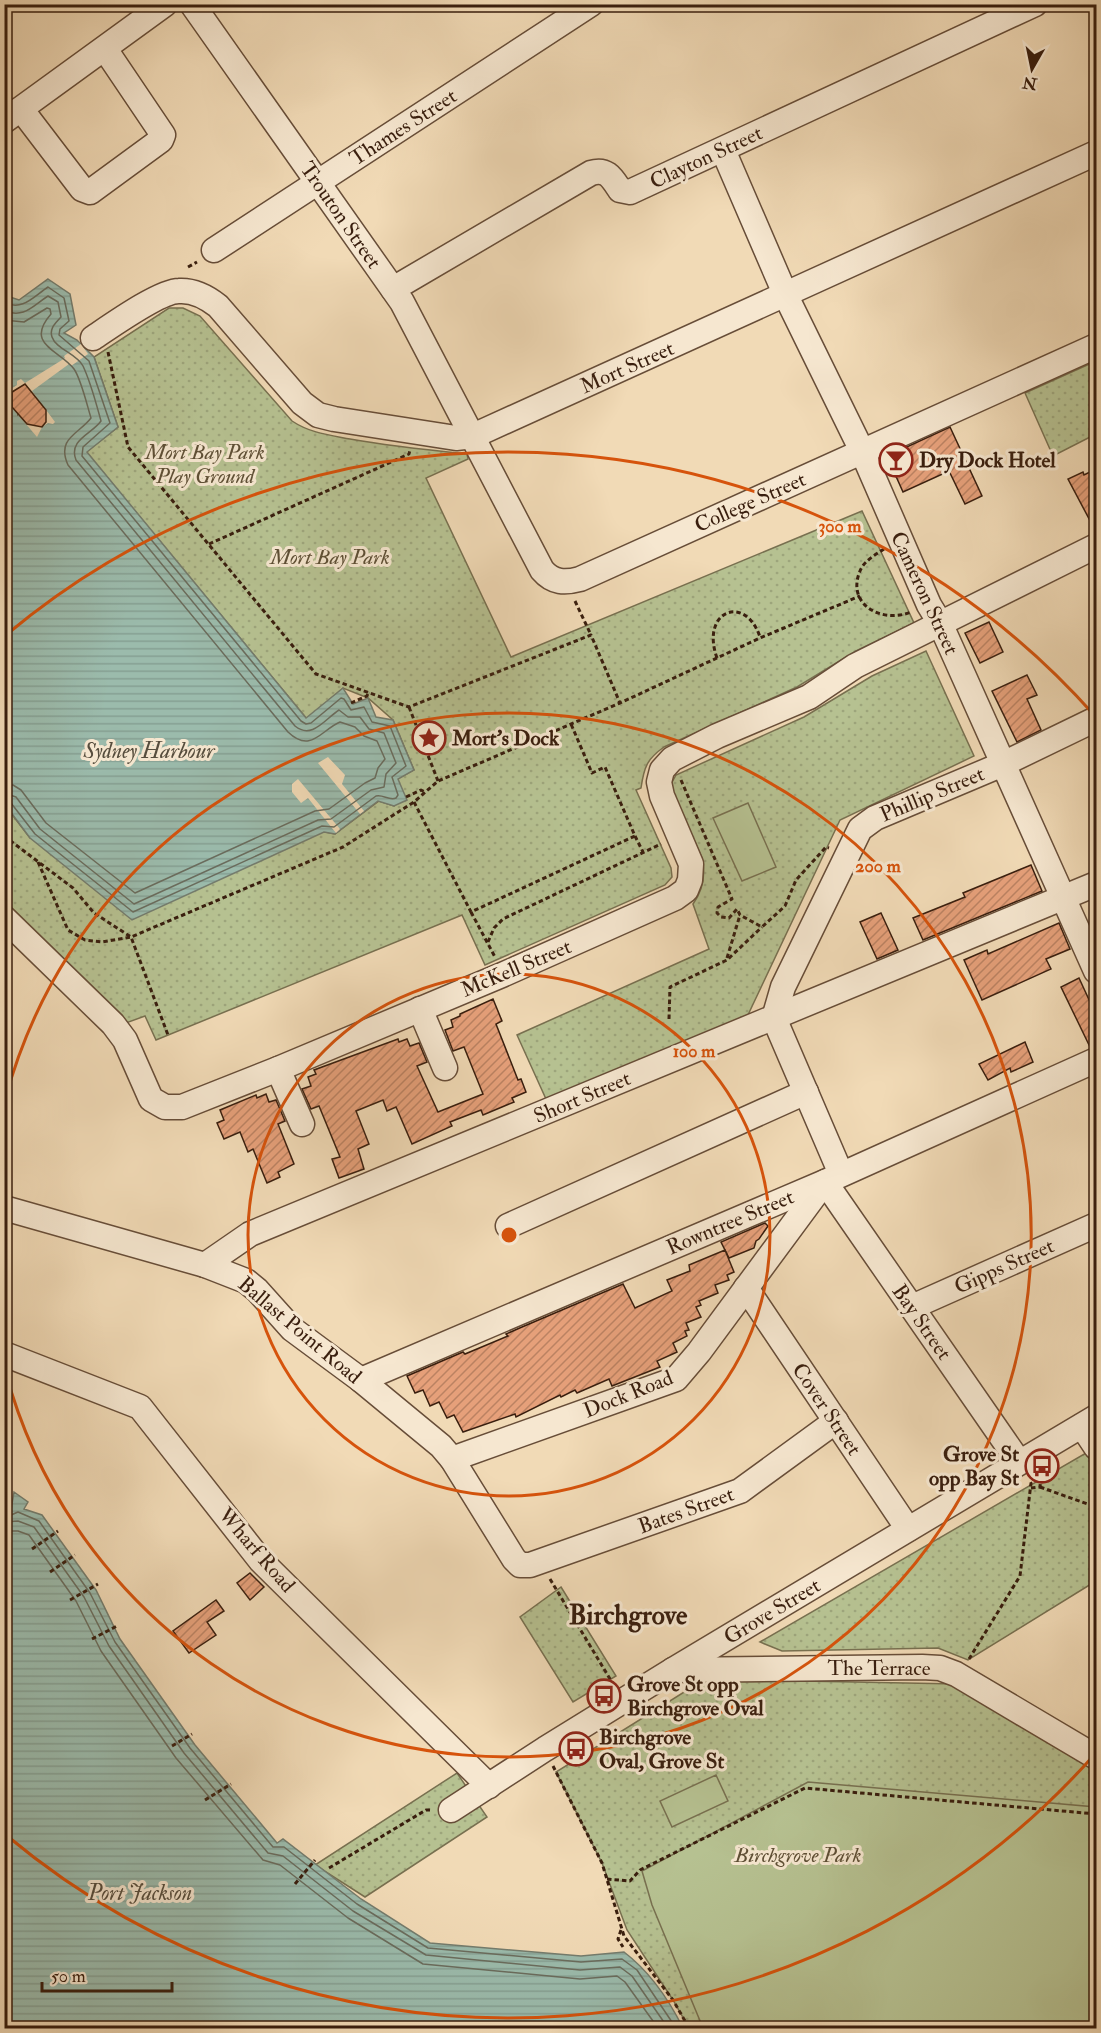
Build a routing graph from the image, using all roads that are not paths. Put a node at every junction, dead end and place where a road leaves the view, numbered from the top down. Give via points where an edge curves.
1 (192, 4) edge
2 (591, 4) edge
3 (1035, 4) edge
4 (159, 6) edge
5 (105, 49) junction
6 (10, 113) edge
7 (723, 150) junction
8 (1096, 153) edge
9 (317, 182) junction
10 (214, 250) dead end
11 (393, 290) junction
12 (786, 296) junction
13 (97, 336) road end
14 (1096, 346) edge
15 (473, 436) junction
16 (862, 451) junction
17 (1096, 546) edge
18 (935, 614) junction
19 (1096, 718) edge
20 (1003, 764) junction
21 (1096, 884) edge
22 (1064, 898) junction
23 (4, 918) edge
24 (1096, 970) edge
25 (420, 1009) junction
26 (774, 1018) junction
27 (1096, 1060) edge
28 (445, 1068) dead end
29 (278, 1070) junction
30 (806, 1092) junction
31 (302, 1124) dead end
32 (833, 1178) junction
33 (779, 1201) junction
34 (4, 1208) edge
35 (1096, 1225) edge
36 (508, 1226) dead end
37 (790, 1226) junction
38 (205, 1265) junction
39 (746, 1288) junction
40 (912, 1307) junction
41 (4, 1354) edge
42 (361, 1380) junction
43 (836, 1421) junction
44 (1089, 1422) edge
45 (1096, 1447) edge
46 (452, 1459) junction
47 (1019, 1462) junction
48 (908, 1529) junction
49 (530, 1563) joint
50 (673, 1670) junction
51 (1096, 1757) edge
52 (489, 1786) junction
53 (451, 1810) road end

1 - 9 street, Trouton Street
2 - 9 street, Thames Street
3 - 7 street, Clayton Street
4 - 5 street
5 - 6 street
5 - 6 street via 163,135 90,192 82,189
7 - 11 street, Clayton Street via 630,192 620,190 606,172 591,173
7 - 12 street, Cameron Street
8 - 12 street, Mort Street
9 - 10 street, Thames Street
9 - 11 street, Trouton Street
11 - 15 street, Trouton Street
12 - 15 street, Mort Street
12 - 16 street, Cameron Street
13 - 15 street, Mort Street via 164,295 180,291 218,306 302,403 318,415 456,438
14 - 16 street, College Street
15 - 16 street, College Street via 542,570 553,579 570,582
16 - 18 street, Cameron Street
17 - 18 street, McKell Street
18 - 20 street, Cameron Street
18 - 25 street, McKell Street via 808,696 717,736 672,759 662,770 662,796 692,864 686,890 641,914
19 - 20 street, Phillip Street
20 - 22 street, Cameron Street
20 - 26 street, Phillip Street via 875,818 860,829 783,987
21 - 22 street, Short Street
22 - 24 street, Cameron Street
22 - 26 street, Short Street
23 - 29 street, McKell Street via 113,1024 125,1040 151,1099 165,1107 182,1107
25 - 28 street
25 - 29 street, McKell Street
26 - 30 street, Bay Street
26 - 38 street, Short Street via 250,1234
27 - 32 street, Rowntree Street
29 - 31 street
30 - 32 street, Bay Street
30 - 36 street
32 - 33 street, Rowntree Street
32 - 37 street, Dock Road
32 - 40 street, Bay Street
33 - 37 street via 787,1210
33 - 42 street, Rowntree Street
34 - 38 street, Ballast Point Road
35 - 40 street, Gipps Street
37 - 39 street, Dock Road
38 - 42 street, Ballast Point Road via 246,1281 292,1329
39 - 43 street, Cover Street
39 - 46 street, Dock Road via 676,1379
40 - 47 street, Bay Street
41 - 52 street, Wharf Road via 140,1407 261,1561
42 - 46 street, Ballast Point Road
43 - 48 street, Cover Street
43 - 49 street, Bates Street via 740,1491
44 - 45 street
44 - 47 street, Grove Street
46 - 49 street, Ballast Point Road via 514,1559
47 - 48 street, Grove Street
48 - 50 street, Grove Street
50 - 51 street, The Terrace via 940,1668
50 - 52 street, Grove Street
52 - 53 street, Grove Street

